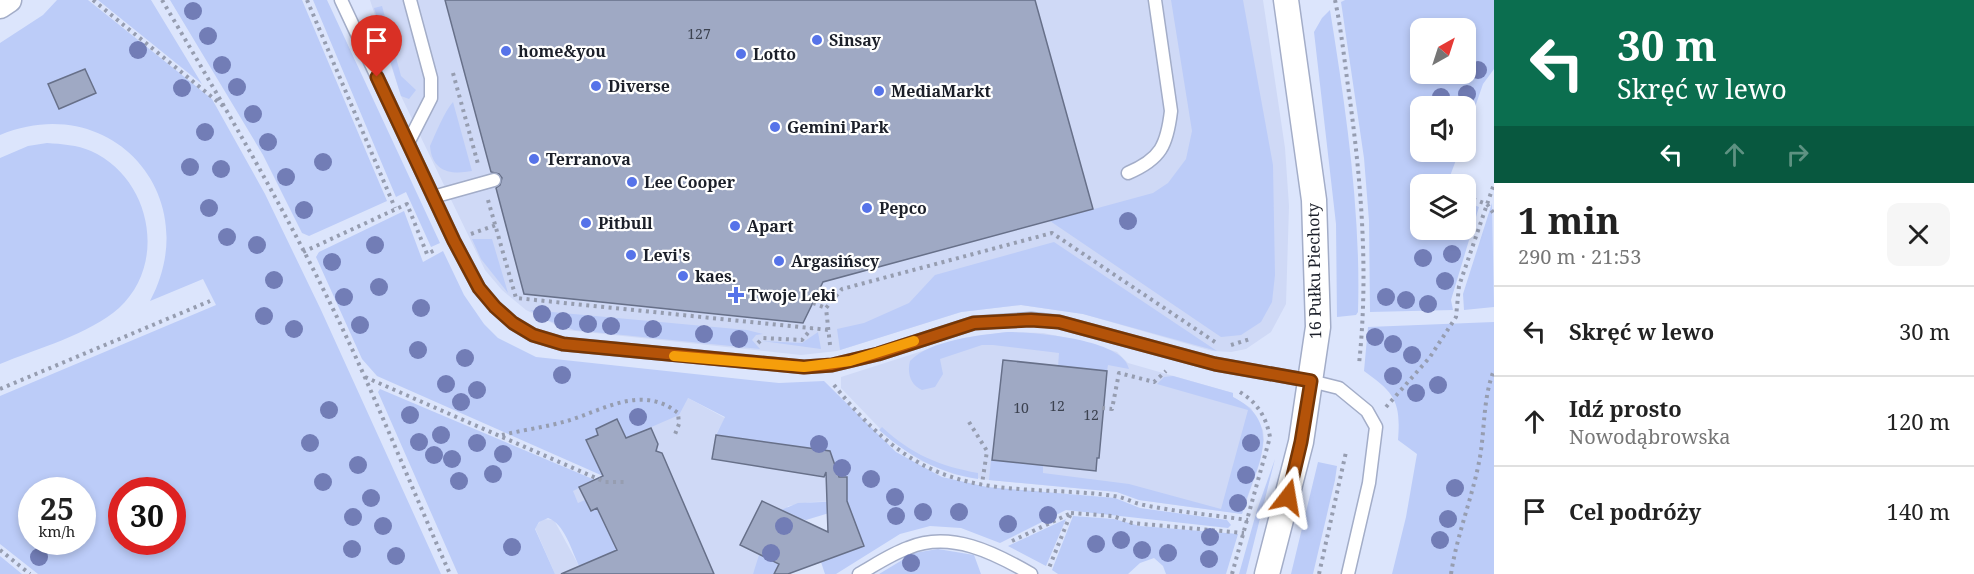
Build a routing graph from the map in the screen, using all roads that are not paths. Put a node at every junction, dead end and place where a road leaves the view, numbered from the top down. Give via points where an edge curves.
1 (9, 0) edge
2 (341, 0) edge
3 (410, 0) edge
4 (1155, 0) edge
5 (1286, 0) edge
6 (0, 6) edge
7 (408, 143) junction
8 (1128, 173) dead end
9 (488, 182) road end
10 (433, 197) junction
11 (1311, 381) junction
12 (859, 574) edge
13 (1031, 574) edge
14 (1267, 574) edge
15 (1348, 574) edge

1 - 6 street
2 - 7 lane
3 - 7 lane via 431,78 431,98
4 - 8 lane via 1171,111 1169,126 1154,159
5 - 11 street, 16 Pułku Piechoty via 1314,200 1318,327
7 - 10 lane
9 - 10 lane
10 - 11 lane via 479,288 495,307 533,335 574,345 804,367 878,354 974,323 1031,320 1059,322 1215,364
11 - 14 street, 16 Pułku Piechoty via 1301,442
11 - 15 lane via 1339,388 1355,399 1376,427 1369,483
12 - 13 lane via 927,542 963,544

